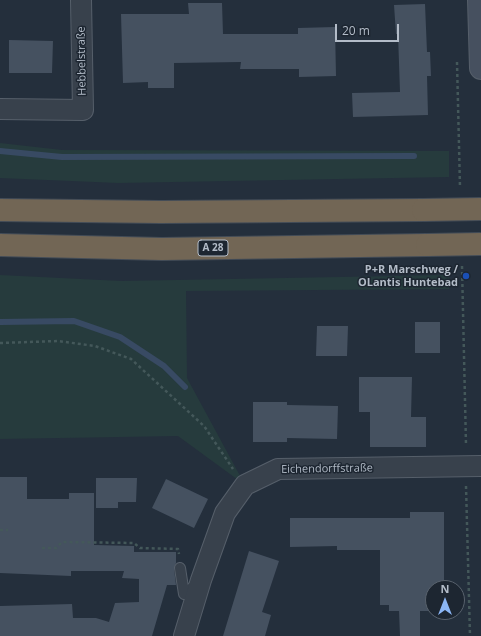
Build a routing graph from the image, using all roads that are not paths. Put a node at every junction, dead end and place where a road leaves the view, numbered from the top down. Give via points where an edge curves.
1 (81, 0) edge
2 (479, 0) edge
3 (481, 68) edge
4 (0, 109) edge
5 (481, 209) edge
6 (0, 210) edge
7 (0, 244) edge
8 (481, 244) edge
9 (474, 467) edge
10 (180, 568) road end
11 (201, 580) junction
12 (184, 636) edge

1 - 4 street, Hebbelstraße via 83,110
2 - 3 street
5 - 6 highway, bridge via 161,212
7 - 8 highway, A 28, bridge via 162,249
9 - 11 street, Eichendorffstraße via 278,469 245,486 224,514
10 - 11 lane via 184,594
11 - 12 street, Eichendorffstraße

